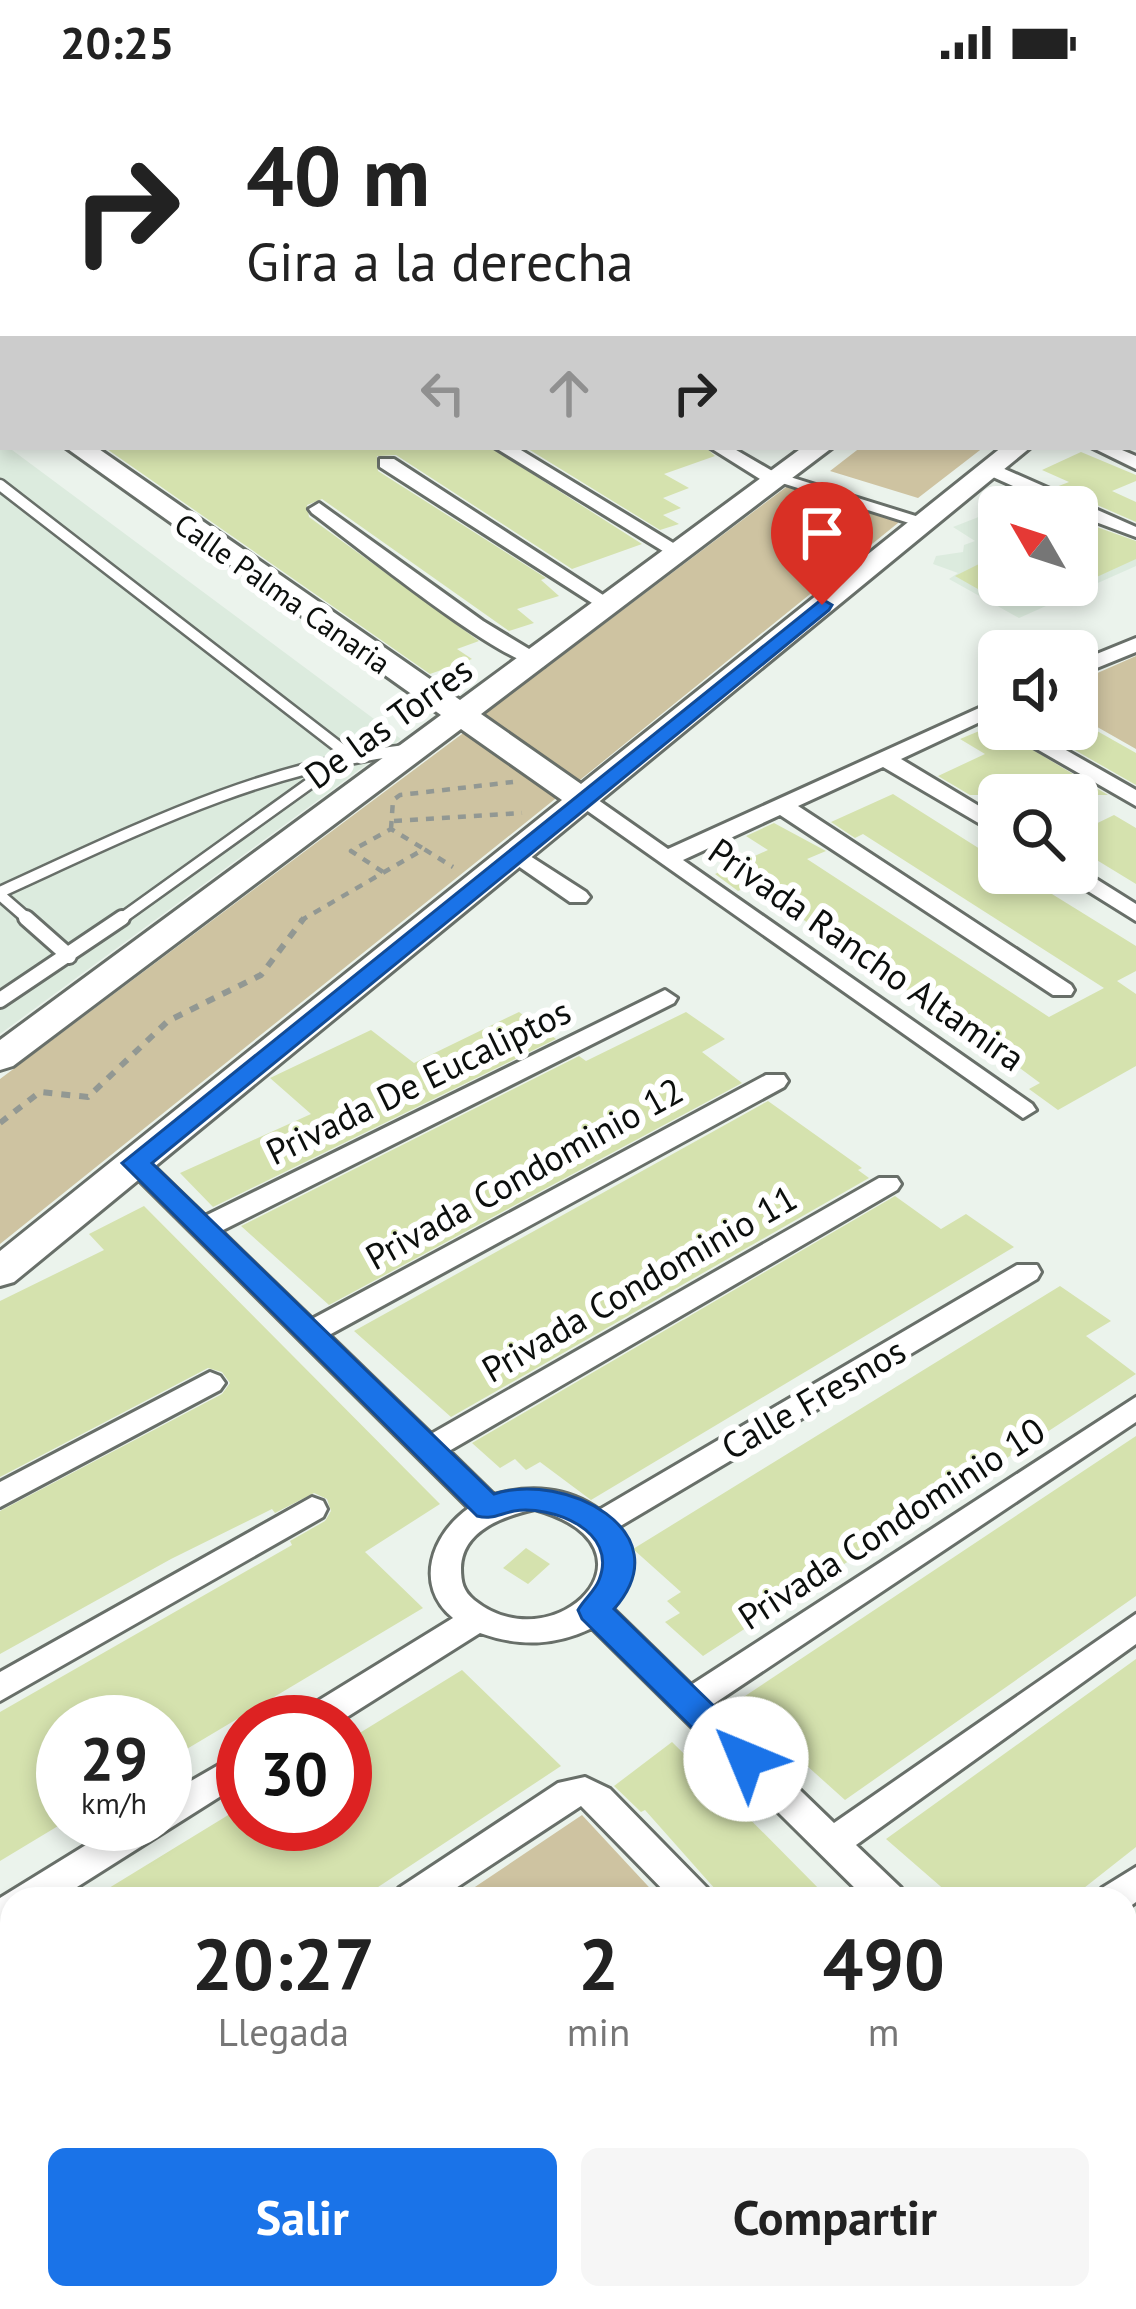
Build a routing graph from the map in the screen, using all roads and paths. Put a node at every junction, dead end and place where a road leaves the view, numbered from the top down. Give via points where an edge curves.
1 (82, 450) edge
2 (508, 450) edge
3 (724, 450) edge
4 (816, 450) edge
5 (1014, 450) edge
6 (1107, 450) edge
7 (387, 463) dead end
8 (1136, 463) edge
9 (991, 469) junction
10 (777, 478) junction
11 (0, 485) edge
12 (319, 509) dead end
13 (925, 522) junction
14 (1132, 532) dead end
15 (678, 552) junction
16 (610, 606) junction
17 (1136, 644) edge
18 (1098, 661) edge
19 (537, 662) junction
20 (460, 718) junction
21 (978, 719) edge
22 (416, 750) junction
23 (1049, 750) edge
24 (349, 755) junction
25 (884, 757) junction
26 (497, 769) dead end
27 (516, 782) junction
28 (526, 791) dead end
29 (583, 800) junction
30 (1136, 800) edge
31 (781, 805) junction
32 (530, 811) dead end
33 (978, 815) edge
34 (394, 820) junction
35 (391, 830) junction
36 (424, 849) junction
37 (516, 854) junction
38 (668, 858) junction
39 (384, 872) junction
40 (479, 884) junction
41 (1098, 890) edge
42 (0, 894) edge
43 (578, 897) dead end
44 (1136, 914) edge
45 (70, 956) junction
46 (1062, 990) dead end
47 (665, 998) dead end
48 (0, 1000) edge
49 (0, 1058) edge
50 (775, 1081) dead end
51 (1023, 1110) dead end
52 (0, 1123) edge
53 (135, 1163) junction
54 (888, 1184) dead end
55 (202, 1228) junction
56 (0, 1272) edge
57 (1027, 1272) dead end
58 (310, 1333) junction
59 (210, 1383) dead end
60 (1136, 1408) edge
61 (429, 1449) junction
62 (0, 1496) edge
63 (312, 1508) dead end
64 (488, 1508) junction
65 (600, 1524) junction
66 (594, 1610) junction
67 (478, 1618) junction
68 (1136, 1627) edge
69 (0, 1688) edge
70 (355, 1695) edge
71 (688, 1703) junction
72 (832, 1844) junction
73 (105, 1851) edge
74 (47, 1887) edge
75 (429, 1887) edge
76 (683, 1887) edge
77 (877, 1887) edge

1 - 20 main road, Calle Palma Canaria
2 - 15 street
3 - 10 street
4 - 10 main road, De las Torres
5 - 9 main road
6 - 8 street
7 - 16 street
9 - 13 main road
9 - 14 street
10 - 13 street
10 - 15 main road, De las Torres
11 - 24 lane
12 - 19 street
13 - 29 main road
15 - 16 main road, De las Torres
16 - 19 main road, De las Torres
17 - 18 street
19 - 20 main road, De las Torres
20 - 22 main road, De las Torres
20 - 29 main road, Calle Palma Canaria
21 - 25 street
22 - 24 lane
22 - 49 main road, De las Torres
23 - 30 street
24 - 42 lane via 272,772
24 - 45 lane
25 - 31 street
25 - 33 street
26 - 27 path
27 - 28 path
27 - 34 path via 400,795
29 - 37 main road
29 - 38 street, Calle Palma Canaria
31 - 38 street
31 - 46 street
32 - 34 path
34 - 35 path
35 - 36 path
35 - 39 path via 351,851
36 - 39 path
36 - 40 path
37 - 40 main road
37 - 43 street
38 - 51 street, Privada Rancho Altamira
39 - 52 path via 295,925 261,975 168,1021 88,1097 38,1090
40 - 53 main road
41 - 44 street
42 - 45 lane
45 - 48 lane
47 - 55 street, Privada De Eucaliptos
50 - 58 street, Privada Condominio 12
53 - 55 street
53 - 56 main road
54 - 61 street, Privada Condominio 11
55 - 58 street
57 - 65 street, Calle Fresnos
58 - 61 street
59 - 62 street
60 - 71 street, Privada Condominio 10
61 - 64 street
63 - 69 street
64 - 65 street via 556,1500
64 - 67 street via 461,1526 445,1556 449,1588
65 - 66 street via 618,1558 611,1591
66 - 67 street via 548,1630 507,1630
66 - 71 street
67 - 70 street
68 - 72 street
71 - 72 street
72 - 77 street
73 - 74 street
75 - 76 street via 570,1793 585,1791

